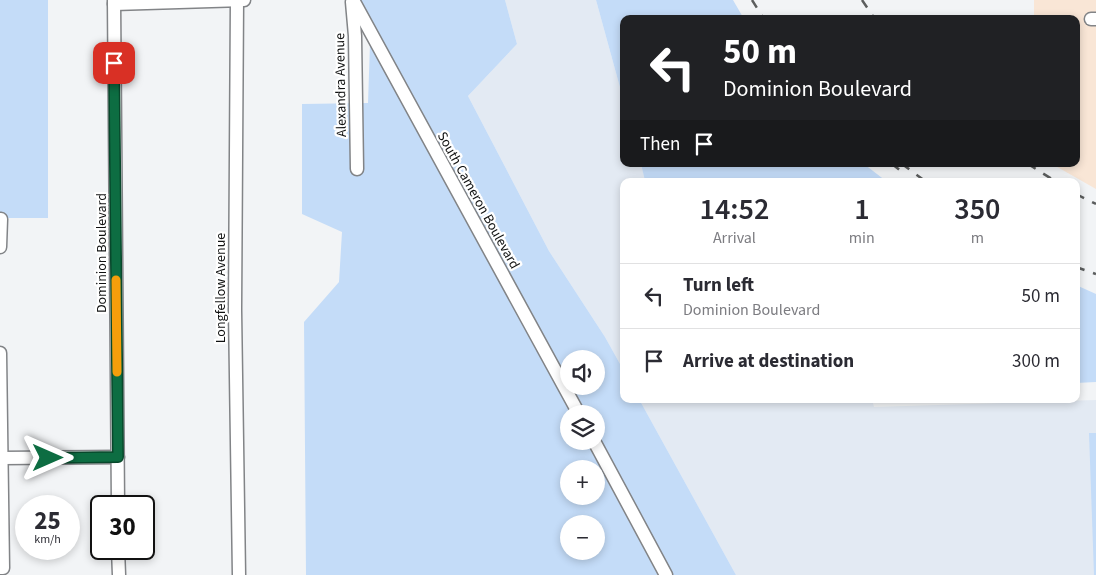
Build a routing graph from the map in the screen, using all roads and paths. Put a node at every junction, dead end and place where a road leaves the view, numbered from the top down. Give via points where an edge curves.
1 (237, 0) edge
2 (245, 0) edge
3 (353, 0) edge
4 (114, 2) edge
5 (357, 169) dead end
6 (1, 219) edge
7 (0, 247) edge
8 (0, 353) edge
9 (574, 405) edge
10 (599, 450) edge
11 (118, 457) junction
12 (2, 458) junction
13 (118, 495) edge
14 (118, 560) edge
15 (0, 568) edge
16 (118, 575) edge
17 (239, 575) edge
18 (666, 575) edge

1 - 2 street
1 - 4 street
1 - 17 street, Longfellow Avenue via 235,310
3 - 5 street, Alexandra Avenue
3 - 9 street, South Cameron Boulevard
4 - 11 street, Dominion Boulevard
6 - 7 street
8 - 12 street
10 - 18 street
11 - 12 street
11 - 13 street, Dominion Boulevard
12 - 15 street via 4,568
14 - 16 street

